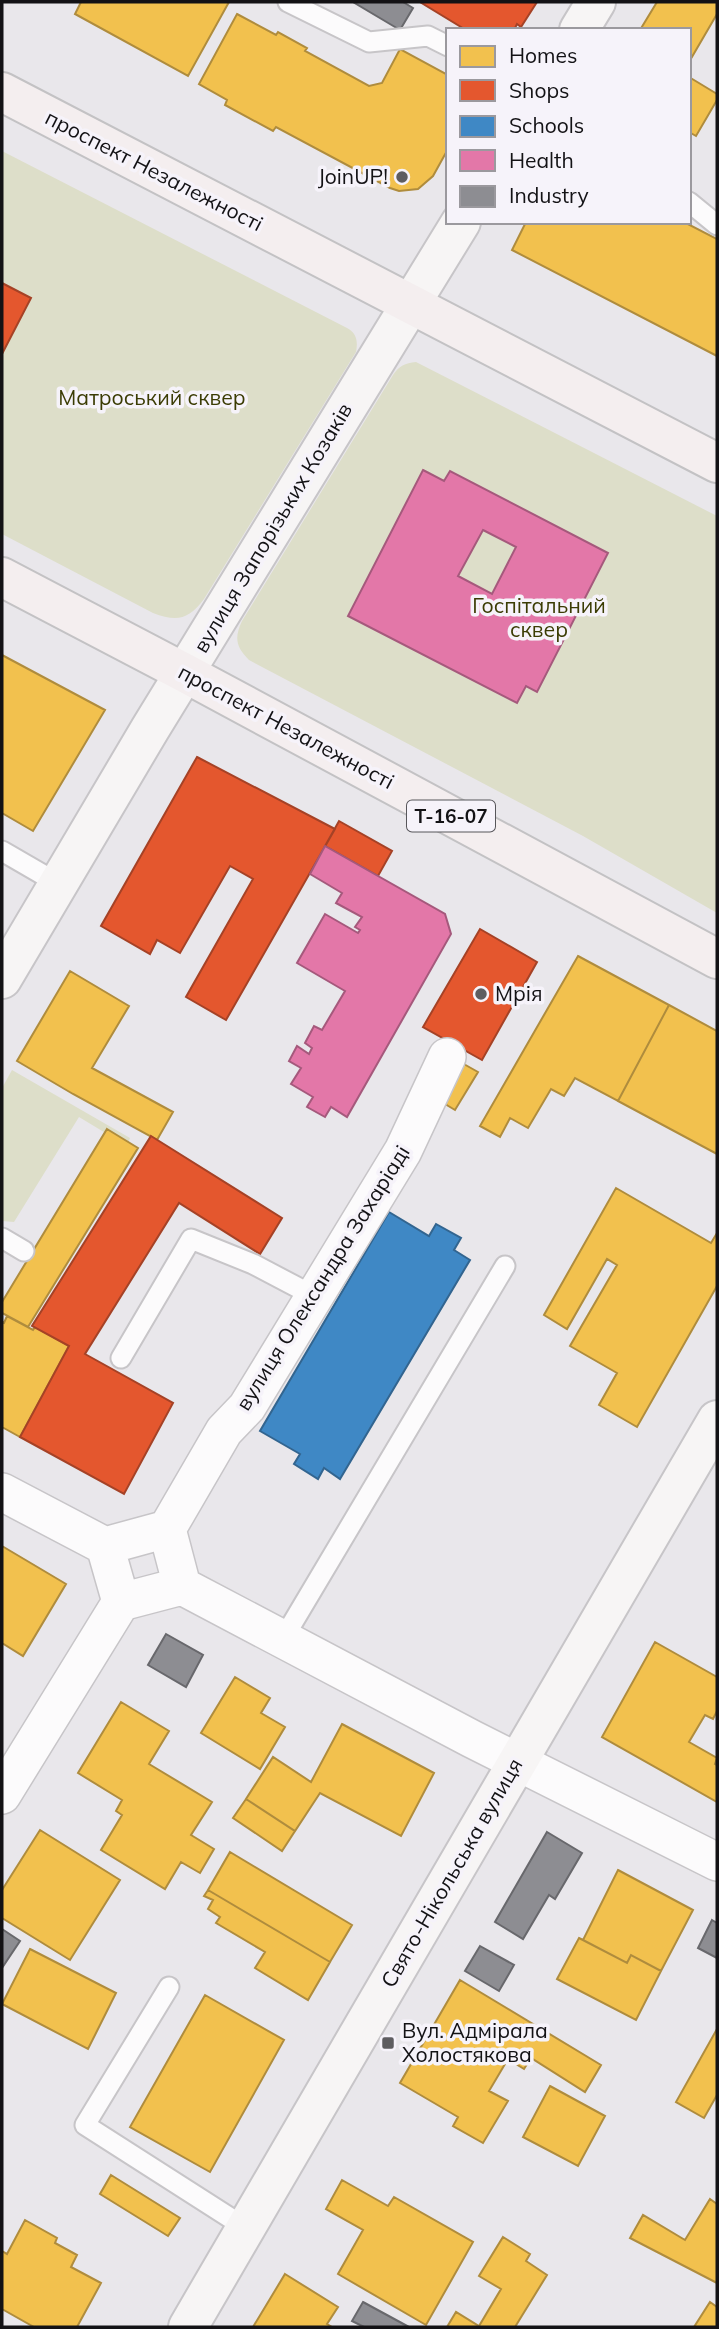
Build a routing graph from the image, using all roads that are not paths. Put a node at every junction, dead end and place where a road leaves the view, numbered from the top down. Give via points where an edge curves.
1 (288, 2) edge
2 (596, 2) edge
3 (580, 28) edge
4 (446, 45) edge
5 (2, 92) edge
6 (691, 204) edge
7 (460, 224) edge
8 (717, 225) edge
9 (411, 304) junction
10 (717, 463) edge
11 (2, 577) edge
12 (185, 673) junction
13 (2, 852) edge
14 (58, 884) junction
15 (717, 959) edge
16 (2, 979) edge
17 (447, 1057) dead end
18 (2, 1238) edge
19 (24, 1251) dead end
20 (505, 1266) dead end
21 (314, 1296) junction
22 (121, 1358) dead end
23 (717, 1420) edge
24 (2, 1492) edge
25 (167, 1529) junction
26 (106, 1546) junction
27 (182, 1586) junction
28 (121, 1602) junction
29 (283, 1639) junction
30 (517, 1762) junction
31 (2, 1795) edge
32 (717, 1862) edge
33 (169, 1987) dead end
34 (246, 2228) junction
35 (188, 2327) edge

1 - 4 lane via 369,42 428,36
2 - 3 main road
5 - 9 main road, проспект Незалежності
6 - 8 lane
7 - 9 main road, вулиця Запорізьких Козаків
9 - 10 main road, проспект Незалежності
9 - 12 main road, вулиця Запорізьких Козаків
11 - 12 main road, проспект Незалежності
12 - 14 main road, вулиця Запорізьких Козаків
12 - 15 main road, проспект Незалежності / Т-16-07
13 - 14 lane
14 - 16 main road, вулиця Запорізьких Козаків
17 - 21 street, вулиця Олександра Захаріаді via 402,1150
18 - 19 lane
20 - 29 lane
21 - 22 lane via 191,1239
21 - 25 street, вулиця Олександра Захаріаді via 247,1407 224,1431
23 - 30 main road, Свято-Нікольська вулиця
24 - 26 street
25 - 26 street
25 - 27 street
26 - 28 street
27 - 28 street
27 - 29 street
28 - 31 street
29 - 30 street
30 - 32 street
30 - 34 main road, Свято-Нікольська вулиця
33 - 34 lane via 85,2125
34 - 35 main road, Свято-Нікольська вулиця

